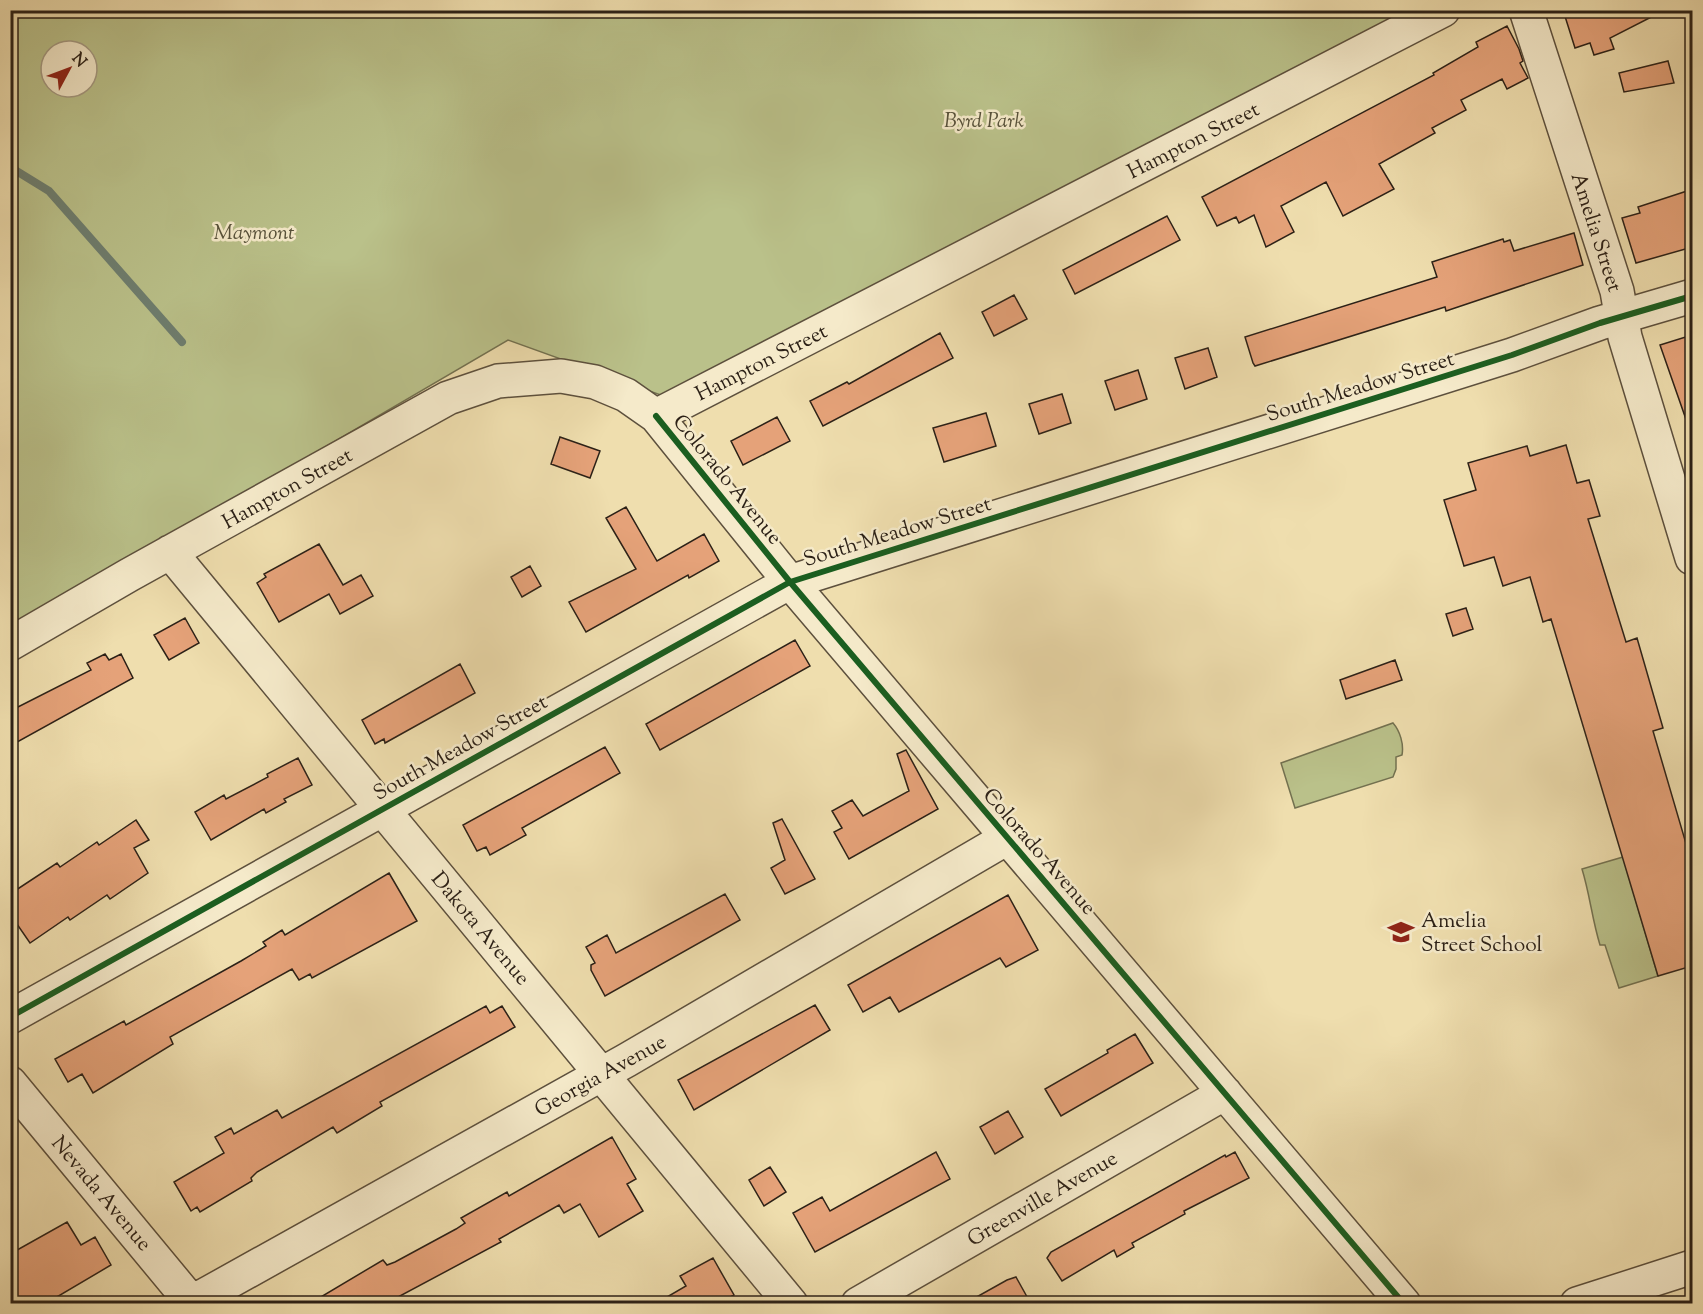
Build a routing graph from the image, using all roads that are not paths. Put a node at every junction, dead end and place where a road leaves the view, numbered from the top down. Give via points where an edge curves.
1 (1443, 10) edge
2 (1526, 10) edge
3 (1692, 296) edge
4 (1622, 317) junction
5 (656, 416) junction
6 (170, 552) junction
7 (1692, 558) edge
8 (790, 582) junction
9 (10, 644) edge
10 (383, 809) junction
11 (1007, 838) junction
12 (10, 1017) edge
13 (602, 1074) junction
14 (10, 1083) edge
15 (1225, 1093) junction
16 (1692, 1267) edge
17 (191, 1303) edge
18 (791, 1304) edge
19 (858, 1304) edge
20 (1404, 1304) edge
21 (1577, 1304) edge

1 - 5 street, Hampton Street
2 - 4 street, Amelia Street
3 - 4 street, South Meadow Street
4 - 7 street, Amelia Street
4 - 8 street, South Meadow Street via 1502,359
5 - 6 street, Hampton Street via 626,395 583,380 537,376 498,381 448,398
5 - 8 street, Colorado Avenue
6 - 9 street, Hampton Street
6 - 10 street, Dakota Avenue
8 - 10 street, South Meadow Street
8 - 11 street, Colorado Avenue
10 - 12 street, South Meadow Street
10 - 13 street, Dakota Avenue
11 - 13 street, Georgia Avenue
11 - 15 street, Colorado Avenue
13 - 17 street, Georgia Avenue
13 - 18 street, Dakota Avenue
14 - 17 street, Nevada Avenue
15 - 19 street, Greenville Avenue
15 - 20 street, Colorado Avenue
16 - 21 street

